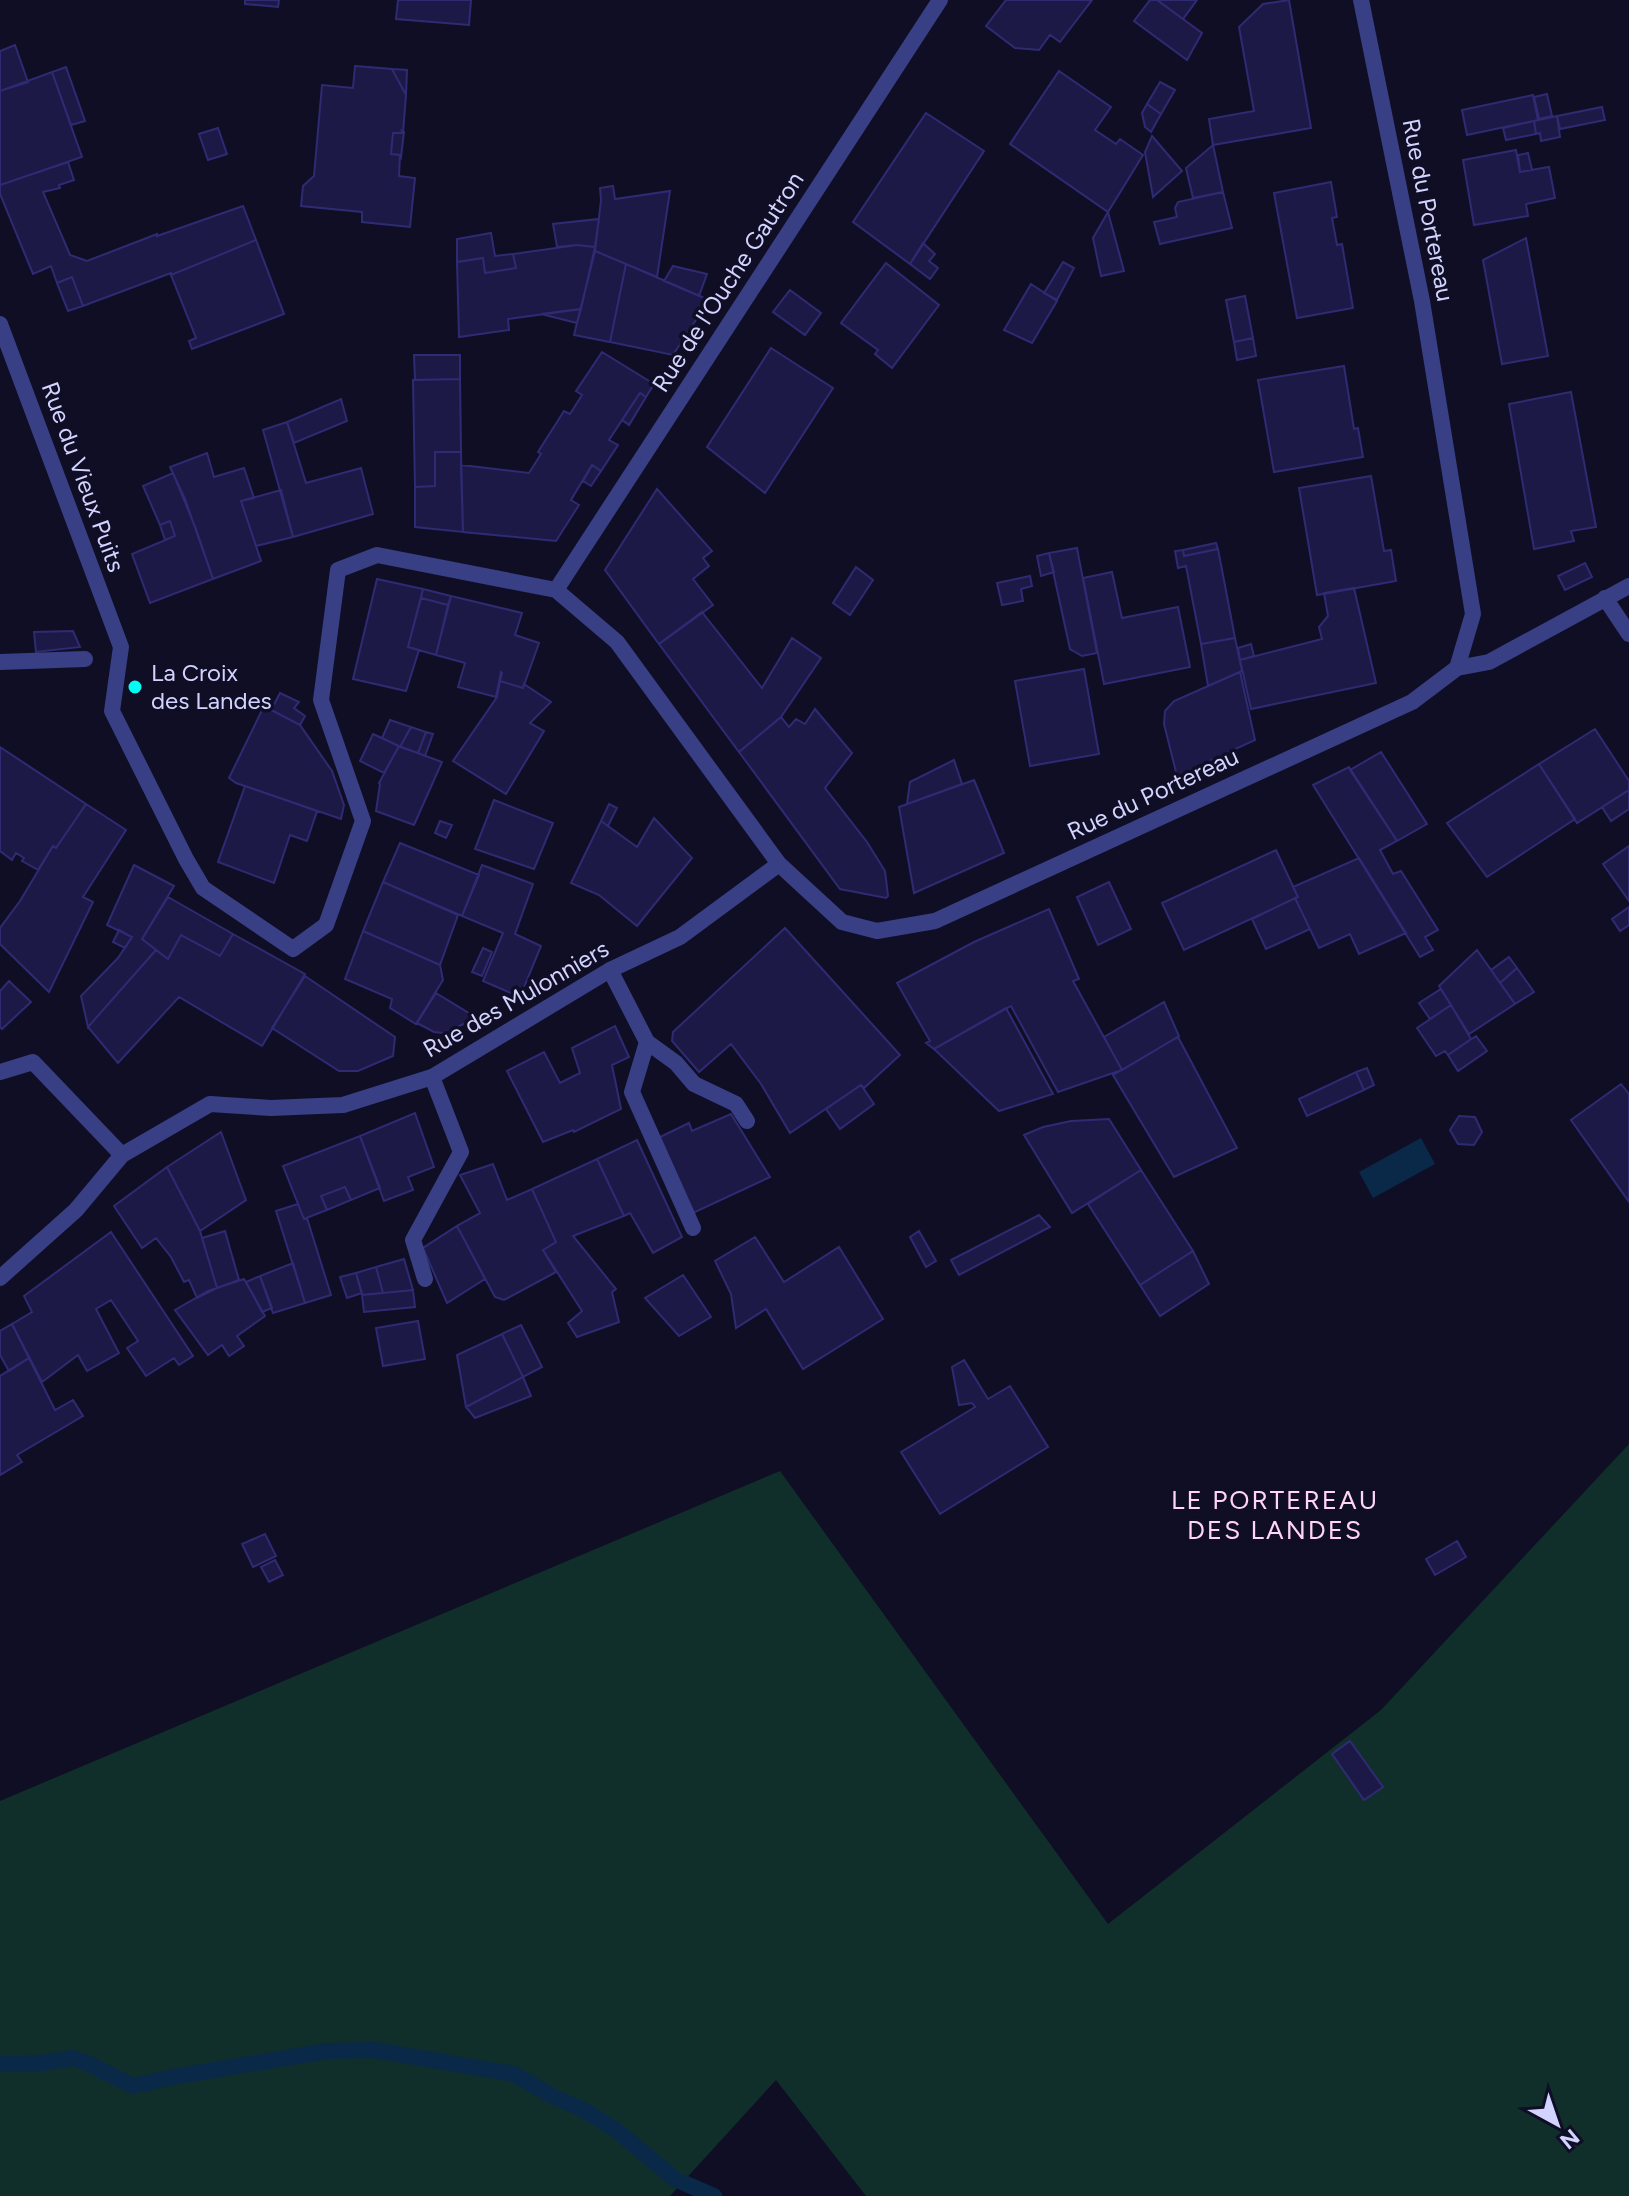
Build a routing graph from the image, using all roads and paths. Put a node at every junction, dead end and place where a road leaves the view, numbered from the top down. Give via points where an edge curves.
1 (940, 0) edge
2 (1361, 0) edge
3 (0, 324) edge
4 (338, 570) joint
5 (1629, 586) edge
6 (556, 590) junction
7 (1605, 598) junction
8 (1629, 634) edge
9 (85, 659) dead end
10 (0, 662) edge
11 (1457, 668) junction
12 (779, 864) junction
13 (610, 970) junction
14 (647, 1042) junction
15 (0, 1072) edge
16 (432, 1077) junction
17 (747, 1121) dead end
18 (122, 1155) junction
19 (693, 1228) dead end
20 (0, 1278) edge
21 (425, 1279) dead end

1 - 6 street, Rue de l'Ouche Gautron
2 - 11 street, Rue du Portereau via 1422,301 1473,614
3 - 4 street, Rue du Vieux Puits via 121,647 112,711 203,888 293,949 326,925 363,821 321,700
4 - 6 street, Rue du Portereau via 377,555
5 - 7 street
6 - 12 street, Rue du Portereau via 617,642
7 - 8 street
7 - 11 street via 1489,662
9 - 10 street
11 - 12 street, Rue du Portereau via 1412,702 935,921 877,931 842,922
12 - 13 street, Rue des Mulonniers via 680,937
13 - 14 street
13 - 16 street, Rue des Mulonniers
14 - 17 street via 694,1084 736,1104
14 - 19 street via 632,1092
15 - 18 street via 33,1062
16 - 18 street, Rue des Mulonniers via 343,1105 210,1104
16 - 21 street via 461,1152 413,1240
18 - 20 street, Rue des Mulonniers via 76,1210

